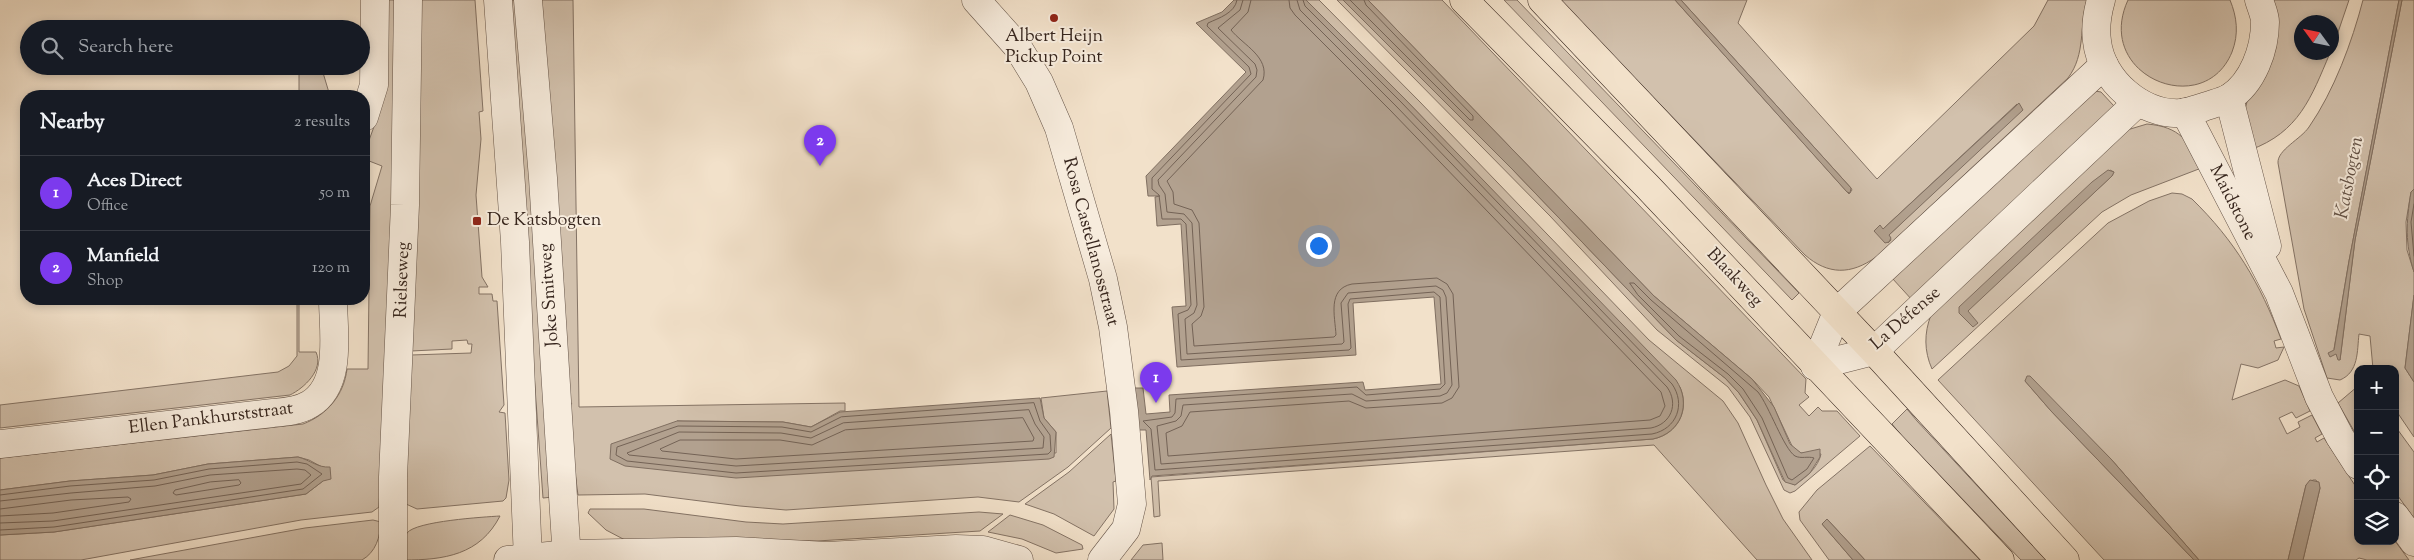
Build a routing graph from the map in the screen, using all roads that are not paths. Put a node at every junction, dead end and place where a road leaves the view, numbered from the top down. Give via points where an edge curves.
1 (375, 0) edge
2 (408, 0) edge
3 (498, 0) edge
4 (528, 0) edge
5 (976, 0) edge
6 (1464, 0) edge
7 (1542, 0) edge
8 (2101, 0) edge
9 (2259, 0) edge
10 (2104, 65) junction
11 (370, 97) edge
12 (2229, 98) junction
13 (2138, 102) junction
14 (2185, 112) junction
15 (2279, 293) junction
16 (333, 305) edge
17 (1837, 312) junction
18 (1874, 351) junction
19 (1816, 366) junction
20 (0, 444) edge
21 (2354, 459) edge
22 (2399, 521) edge
23 (2414, 542) edge
24 (567, 557) edge
25 (817, 558) edge
26 (522, 559) edge
27 (393, 560) edge
28 (1019, 560) edge
29 (1102, 560) edge
30 (2000, 560) edge
31 (2065, 560) edge

1 - 11 street via 374,84
2 - 27 street, Rielseweg
3 - 26 street, Joke Smitweg via 516,242
4 - 24 street, Joke Smitweg via 543,178
5 - 29 street, Rosa Castellanosstraat via 1017,46 1040,82 1059,128 1103,279 1124,411 1132,504 1126,529
6 - 19 main road, Blaakweg via 1654,193
7 - 17 main road
8 - 10 street via 2096,19 2097,42
9 - 12 street via 2265,21 2262,50 2250,77
10 - 13 street via 2118,86
10 - 17 street
12 - 14 street
12 - 15 street, Maidstone
13 - 14 street via 2159,111
13 - 18 street, La Défense
14 - 15 street, Maidstone
15 - 21 street, Maidstone via 2319,397
16 - 20 street, Ellen Pankhurststraat via 329,380 311,403 295,410
17 - 18 main road
17 - 19 street
18 - 19 street, La Défense
18 - 31 main road
19 - 30 main road, Blaakweg
22 - 23 street
24 - 25 street via 736,552
24 - 26 street
25 - 28 street via 956,549 983,550

